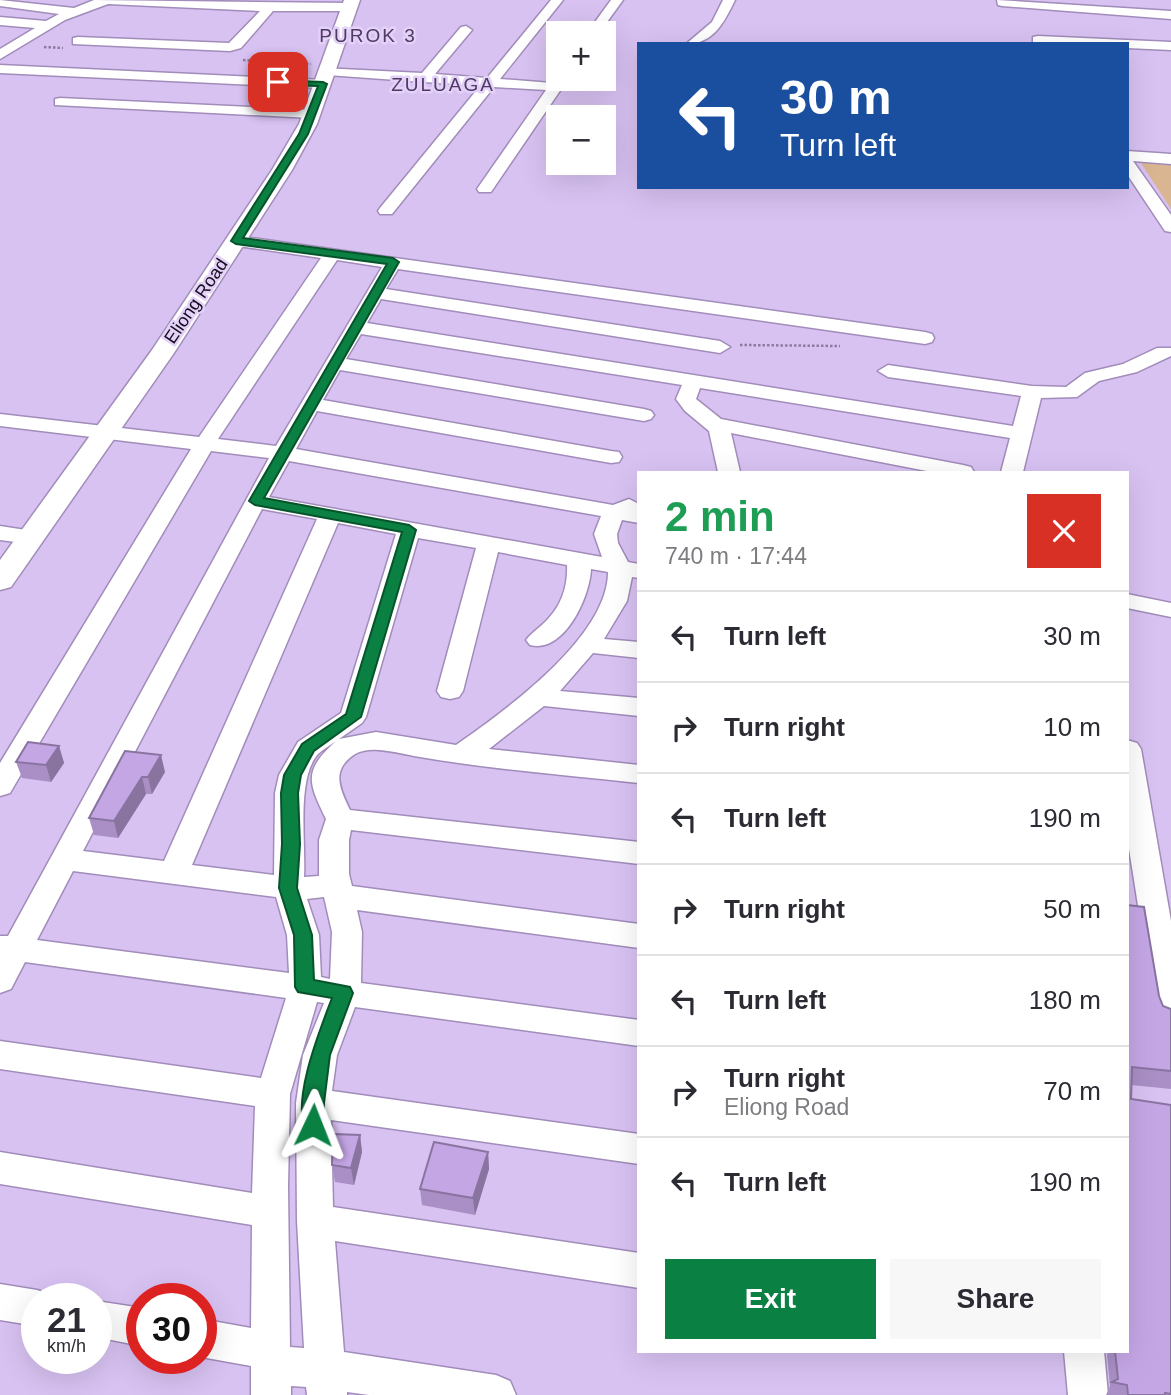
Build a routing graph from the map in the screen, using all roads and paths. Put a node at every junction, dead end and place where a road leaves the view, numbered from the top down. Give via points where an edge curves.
1 (556, 0) edge
2 (617, 0) edge
3 (729, 0) edge
4 (103, 1) edge
5 (1001, 1) edge
6 (129, 2) junction
7 (2, 3) edge
8 (254, 3) edge
9 (351, 3) edge
10 (270, 7) junction
11 (74, 12) junction
12 (1171, 15) edge
13 (0, 21) edge
14 (602, 21) edge
15 (46, 25) junction
16 (466, 30) dead end
17 (1032, 34) edge
18 (0, 40) edge
19 (19, 42) junction
20 (694, 42) edge
21 (1125, 42) edge
22 (1129, 42) edge
23 (1171, 46) edge
24 (0, 55) edge
25 (0, 69) edge
26 (426, 77) junction
27 (325, 78) junction
28 (491, 82) junction
29 (546, 83) edge
30 (552, 91) edge
31 (60, 102) dead end
32 (312, 114) junction
33 (1129, 156) edge
34 (1171, 159) edge
35 (1129, 166) edge
36 (485, 188) dead end
37 (386, 211) dead end
38 (1171, 227) edge
39 (236, 241) junction
40 (333, 253) junction
41 (393, 262) junction
42 (375, 293) junction
43 (355, 327) junction
44 (872, 330) junction
45 (925, 338) dead end
46 (720, 347) joint
47 (1164, 352) dead end
48 (333, 363) junction
49 (888, 371) dead end
50 (696, 380) junction
51 (1032, 392) junction
52 (309, 404) junction
53 (644, 415) dead end
54 (0, 420) edge
55 (715, 424) junction
56 (106, 432) junction
57 (1021, 433) junction
58 (205, 443) junction
59 (282, 453) junction
60 (611, 457) dead end
61 (729, 471) edge
62 (958, 471) edge
63 (1012, 471) edge
64 (255, 501) junction
65 (626, 514) edge
66 (330, 515) junction
67 (409, 530) junction
68 (0, 533) edge
69 (31, 537) junction
70 (489, 543) junction
71 (579, 559) junction
72 (629, 569) edge
73 (0, 581) edge
74 (1129, 601) edge
75 (1171, 610) edge
76 (539, 640) dead end
77 (586, 645) junction
78 (637, 650) edge
79 (450, 691) dead end
80 (540, 697) junction
81 (637, 707) edge
82 (461, 755) junction
83 (1129, 760) edge
84 (637, 775) edge
85 (0, 786) edge
86 (340, 819) junction
87 (637, 853) edge
88 (64, 859) junction
89 (173, 873) junction
90 (320, 889) junction
91 (637, 936) edge
92 (8, 948) edge
93 (0, 980) edge
94 (305, 987) junction
95 (344, 993) junction
96 (1171, 1013) edge
97 (637, 1033) edge
98 (0, 1055) edge
99 (273, 1094) junction
100 (313, 1103) junction
101 (637, 1149) edge
102 (0, 1168) edge
103 (270, 1212) junction
104 (315, 1222) junction
105 (637, 1271) edge
106 (0, 1302) edge
107 (21, 1305) edge
108 (217, 1344) edge
109 (1084, 1353) edge
110 (295, 1373) edge
111 (496, 1395) edge
112 (1088, 1395) edge

1 - 28 street
2 - 14 street
3 - 20 street via 716,24
4 - 6 street
4 - 11 street
5 - 12 street
5 - 17 street
6 - 8 street via 157,8
6 - 10 street via 73,44 230,47
7 - 11 street
8 - 10 street
9 - 10 street
9 - 27 main road, Eliong Road
11 - 15 street
13 - 15 street
15 - 19 street
16 - 26 street
17 - 21 street
18 - 19 street
19 - 24 street
22 - 23 street
25 - 27 street
26 - 27 street
26 - 28 street
27 - 32 main road, Eliong Road
28 - 29 street
28 - 37 street
30 - 36 street
31 - 32 street
32 - 39 main road, Eliong Road via 288,161
33 - 34 street
35 - 38 street
39 - 40 street
39 - 56 main road, Eliong Road
40 - 41 street
40 - 58 street
41 - 42 street
41 - 44 street
42 - 43 street
42 - 46 street
43 - 48 street
43 - 50 street
44 - 45 street
44 - 46 path via 864,343 854,346
47 - 51 street via 1130,368 1092,377 1070,393
48 - 52 street
48 - 53 street
49 - 51 street
50 - 55 street via 686,399
50 - 57 street
51 - 57 street
52 - 59 street
52 - 60 street
54 - 56 street
55 - 61 street
55 - 62 street
56 - 58 street
56 - 69 main road, Eliong Road
57 - 63 street
58 - 59 street
58 - 85 street
59 - 64 street
59 - 65 street
64 - 66 street
64 - 88 street
65 - 72 street via 608,522 605,538
66 - 67 street
66 - 89 street
67 - 70 street
67 - 90 street via 353,717 308,748 293,775 291,844
68 - 69 street
69 - 73 main road, Eliong Road
70 - 71 street
70 - 79 street
71 - 72 street
71 - 76 street via 578,591 564,616
72 - 77 street
74 - 75 street
77 - 78 street
77 - 80 street
80 - 81 street
80 - 82 street
82 - 84 street
82 - 86 street via 376,741 348,746 324,774 324,785
83 - 96 street
86 - 87 street
86 - 90 street
88 - 89 street
88 - 92 street
89 - 90 street
90 - 91 street
90 - 94 street via 303,935
90 - 95 street via 347,932
92 - 93 street
92 - 94 street
94 - 95 street
94 - 99 street
95 - 97 street
95 - 100 street via 320,1055
98 - 99 street
99 - 103 street
100 - 101 street
100 - 104 street
102 - 103 street
103 - 110 street
104 - 105 street
104 - 110 street
106 - 107 street
108 - 110 street
109 - 112 street
110 - 111 street

